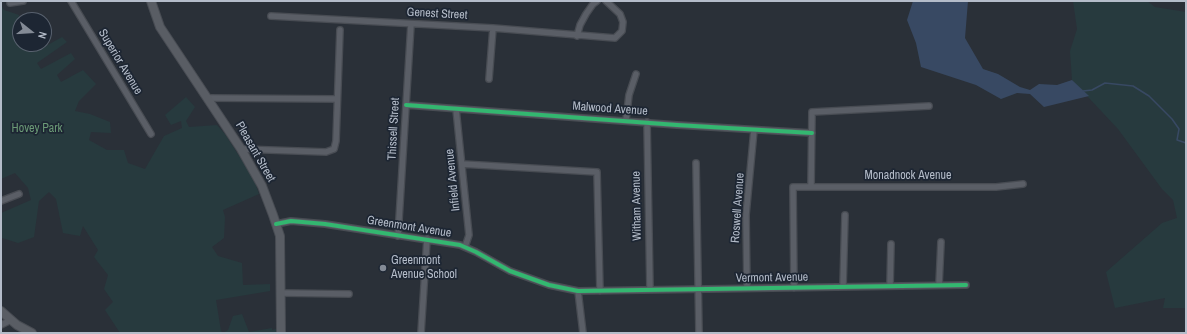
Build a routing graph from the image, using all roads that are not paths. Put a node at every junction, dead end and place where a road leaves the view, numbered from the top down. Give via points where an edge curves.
1 (23, 1) edge
2 (71, 1) edge
3 (151, 1) edge
4 (597, 1) edge
5 (606, 1) edge
6 (10, 3) dead end
7 (271, 16) dead end
8 (411, 24) junction
9 (493, 28) junction
10 (340, 30) dead end
11 (577, 36) junction
12 (636, 74) dead end
13 (489, 79) dead end
14 (209, 98) junction
15 (337, 99) junction
16 (406, 105) junction
17 (928, 106) dead end
18 (456, 109) junction
19 (626, 120) junction
20 (647, 122) junction
21 (754, 130) junction
22 (812, 133) junction
23 (151, 134) dead end
24 (241, 149) junction
25 (696, 162) dead end
26 (462, 164) junction
27 (1023, 184) dead end
28 (811, 187) junction
29 (19, 194) dead end
30 (1, 201) edge
31 (845, 215) dead end
32 (276, 224) junction
33 (398, 236) junction
34 (427, 239) junction
35 (941, 242) dead end
36 (891, 244) dead end
37 (465, 247) junction
38 (939, 285) junction
39 (966, 285) dead end
40 (890, 286) junction
41 (843, 287) junction
42 (747, 288) junction
43 (794, 288) junction
44 (699, 289) junction
45 (650, 290) junction
46 (600, 291) junction
47 (578, 292) junction
48 (281, 293) junction
49 (349, 294) dead end
50 (1, 311) edge
51 (11, 320) junction
52 (1, 325) edge
53 (32, 333) edge
54 (281, 333) edge
55 (421, 333) edge
56 (583, 333) edge
57 (699, 333) edge

1 - 6 street
2 - 23 street, Superior Avenue
3 - 14 main road, Pleasant Street via 160,27
4 - 11 street via 592,4
5 - 11 street, Genest Street via 620,14 623,22 622,31 616,38
7 - 8 street, Genest Street
8 - 9 street, Genest Street
8 - 16 street, Thissell Street
9 - 11 street, Genest Street
9 - 13 street
10 - 15 street
12 - 19 street via 629,95
14 - 15 street
14 - 24 main road, Pleasant Street
15 - 24 street via 334,149 326,152
16 - 18 street, Malwood Avenue
16 - 33 street, Thissell Street
17 - 22 street via 812,112
18 - 19 street, Malwood Avenue
18 - 26 street, Infield Avenue
19 - 20 street, Malwood Avenue
20 - 21 street, Malwood Avenue
20 - 45 street, Witham Avenue
21 - 22 street, Malwood Avenue
21 - 42 street, Roswell Avenue via 746,215
22 - 28 street
24 - 32 main road, Pleasant Street via 262,186
25 - 44 street
26 - 37 street, Infield Avenue via 469,235
26 - 46 street via 597,172
27 - 28 street, Monadnock Avenue via 996,187
28 - 43 street, Monadnock Avenue via 793,187
29 - 30 street
31 - 41 street
32 - 33 street, Greenmont Avenue via 291,221
32 - 48 main road, Pleasant Street via 280,236
33 - 34 street, Greenmont Avenue
34 - 37 street, Greenmont Avenue
34 - 55 street
35 - 38 street
36 - 40 street
37 - 47 street, Greenmont Avenue via 510,271
38 - 39 street, Vermont Avenue
38 - 40 street, Vermont Avenue
40 - 41 street, Vermont Avenue
41 - 43 street, Vermont Avenue
42 - 43 street, Vermont Avenue
42 - 44 street, Vermont Avenue
44 - 45 street, Vermont Avenue
44 - 57 street
45 - 46 street, Vermont Avenue
46 - 47 street, Vermont Avenue
47 - 56 street
48 - 49 street
48 - 54 main road, Pleasant Street
50 - 51 main road
51 - 52 street
51 - 53 main road

